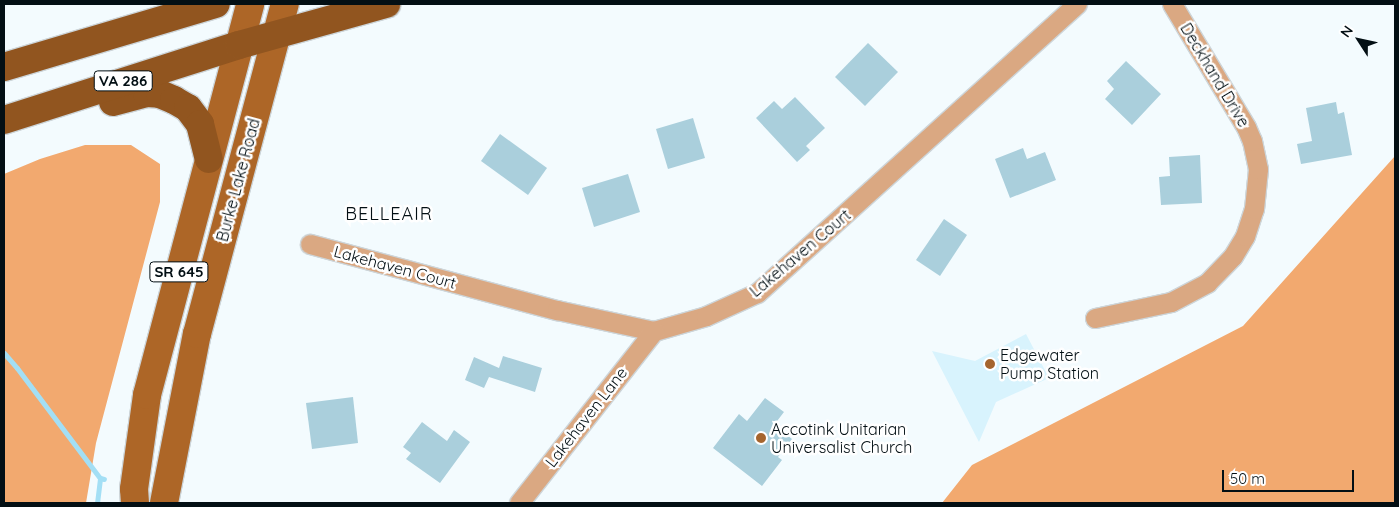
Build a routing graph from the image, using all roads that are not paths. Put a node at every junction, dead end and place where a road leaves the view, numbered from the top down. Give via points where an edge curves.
1 (216, 4) edge
2 (250, 4) edge
3 (285, 4) edge
4 (386, 4) edge
5 (1077, 4) edge
6 (1172, 4) edge
7 (277, 34) junction
8 (239, 44) junction
9 (4, 67) edge
10 (6, 120) edge
11 (209, 159) junction
12 (310, 244) dead end
13 (1094, 318) dead end
14 (654, 330) junction
15 (135, 503) edge
16 (164, 503) edge
17 (519, 503) edge

1 - 9 highway
2 - 8 main road, Burke Lake Road / SR 645
3 - 7 main road, Burke Lake Road / SR 645
4 - 7 highway, VA 286
5 - 14 street, Lakehaven Court via 757,293 706,316
6 - 13 street, Deckhand Drive via 1252,141 1258,170 1254,210 1245,236 1233,256 1207,283 1172,302
7 - 8 highway, VA 286
7 - 16 main road, Burke Lake Road / SR 645 via 197,334
8 - 10 highway, VA 286
8 - 11 main road, Burke Lake Road / SR 645
10 - 11 highway via 147,93 160,94 188,108 200,124
11 - 15 main road, Burke Lake Road / SR 645 via 147,395 134,488
12 - 14 street, Lakehaven Court via 557,310
14 - 17 street, Lakehaven Lane

